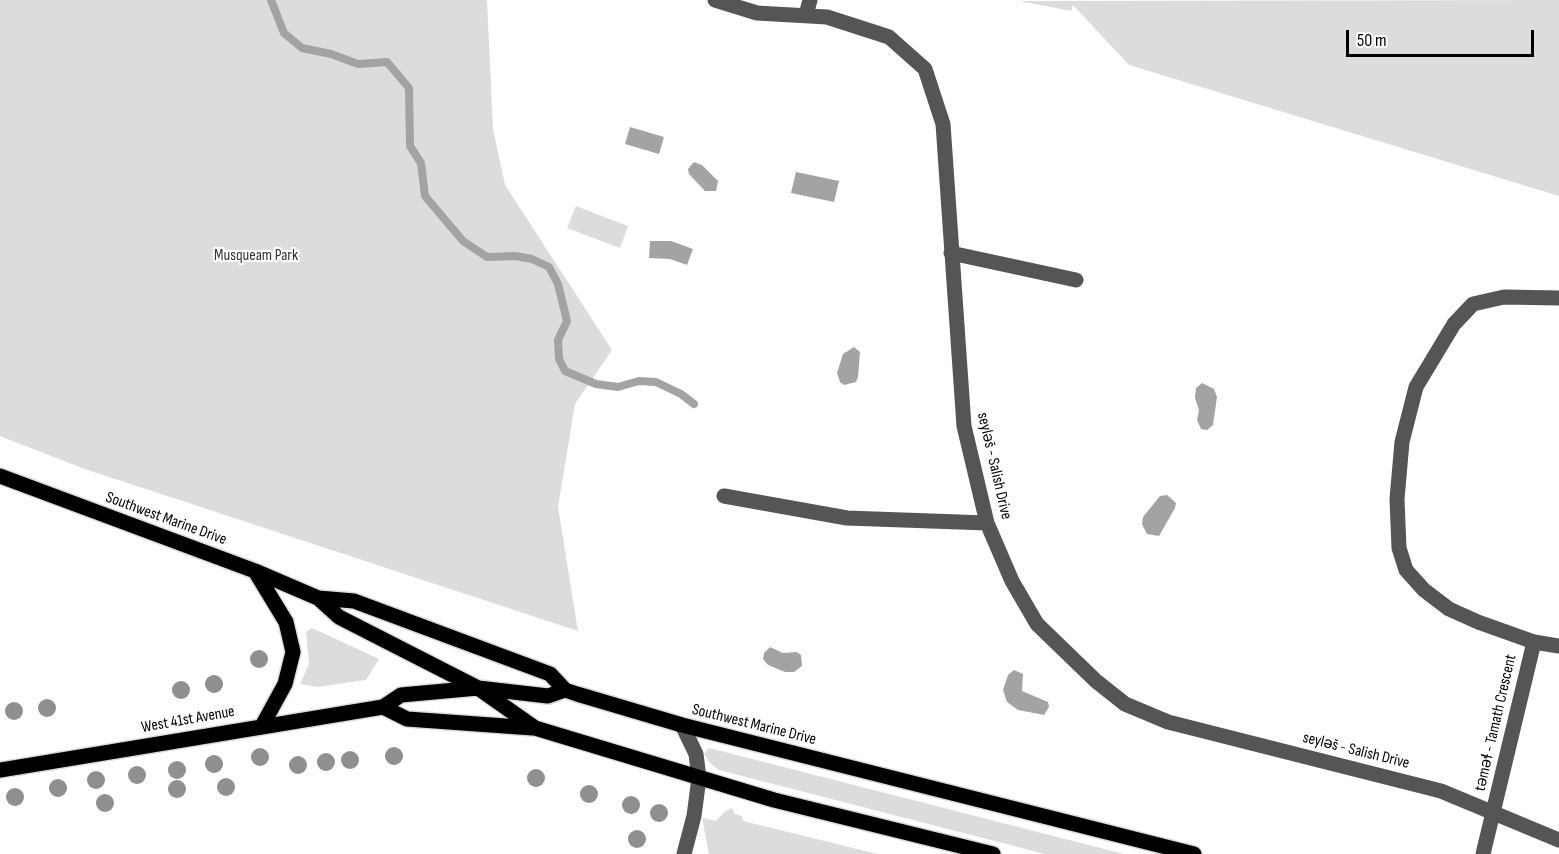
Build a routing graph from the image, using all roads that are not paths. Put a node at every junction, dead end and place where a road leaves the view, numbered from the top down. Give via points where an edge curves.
1 (716, 0) edge
2 (810, 0) edge
3 (806, 15) junction
4 (951, 253) junction
5 (1076, 280) dead end
6 (1559, 298) edge
7 (0, 476) edge
8 (724, 496) dead end
9 (987, 523) junction
10 (255, 571) junction
11 (318, 598) junction
12 (1534, 642) junction
13 (1559, 646) edge
14 (478, 688) junction
15 (565, 690) junction
16 (383, 707) junction
17 (682, 725) junction
18 (262, 726) junction
19 (535, 728) junction
20 (0, 770) edge
21 (699, 778) junction
22 (1493, 813) junction
23 (1559, 840) edge
24 (684, 854) edge
25 (993, 854) edge
26 (1194, 854) edge
27 (1483, 854) edge

1 - 3 street, seyləš - Salish Drive via 757,13
2 - 3 street
3 - 4 street, seyləš - Salish Drive via 827,17 890,37 925,69 943,124
4 - 5 street
4 - 9 street, seyləš - Salish Drive via 964,426
6 - 12 street, təməɬ - Tamath Crescent via 1504,297 1473,304 1454,324 1416,387 1402,441 1397,499 1400,548 1406,570 1449,609
7 - 10 main road, Southwest Marine Drive
8 - 9 street via 846,518
9 - 22 street, seyləš - Salish Drive via 1012,581 1037,624 1125,704 1168,722 1441,791
10 - 11 main road, Southwest Marine Drive
10 - 18 main road via 286,622 293,652 285,684
11 - 14 main road, Southwest Marine Drive via 339,617
11 - 15 main road, Southwest Marine Drive via 354,601 425,627 550,674
12 - 13 street, təməɬ - Tamath Crescent
12 - 22 street, təməɬ - Tamath Crescent
14 - 15 main road, West 41st Avenue via 548,696
14 - 16 main road, West 41st Avenue via 401,694
14 - 19 main road, Southwest Marine Drive
15 - 17 main road, Southwest Marine Drive
16 - 18 main road, West 41st Avenue
16 - 19 main road via 407,719
17 - 21 street via 696,754
17 - 26 main road, Southwest Marine Drive
18 - 20 main road, West 41st Avenue
19 - 21 main road, Southwest Marine Drive
21 - 24 street
21 - 25 main road, Southwest Marine Drive
22 - 23 street, seyləš - Salish Drive
22 - 27 street, təməɬ - Tamath Crescent

